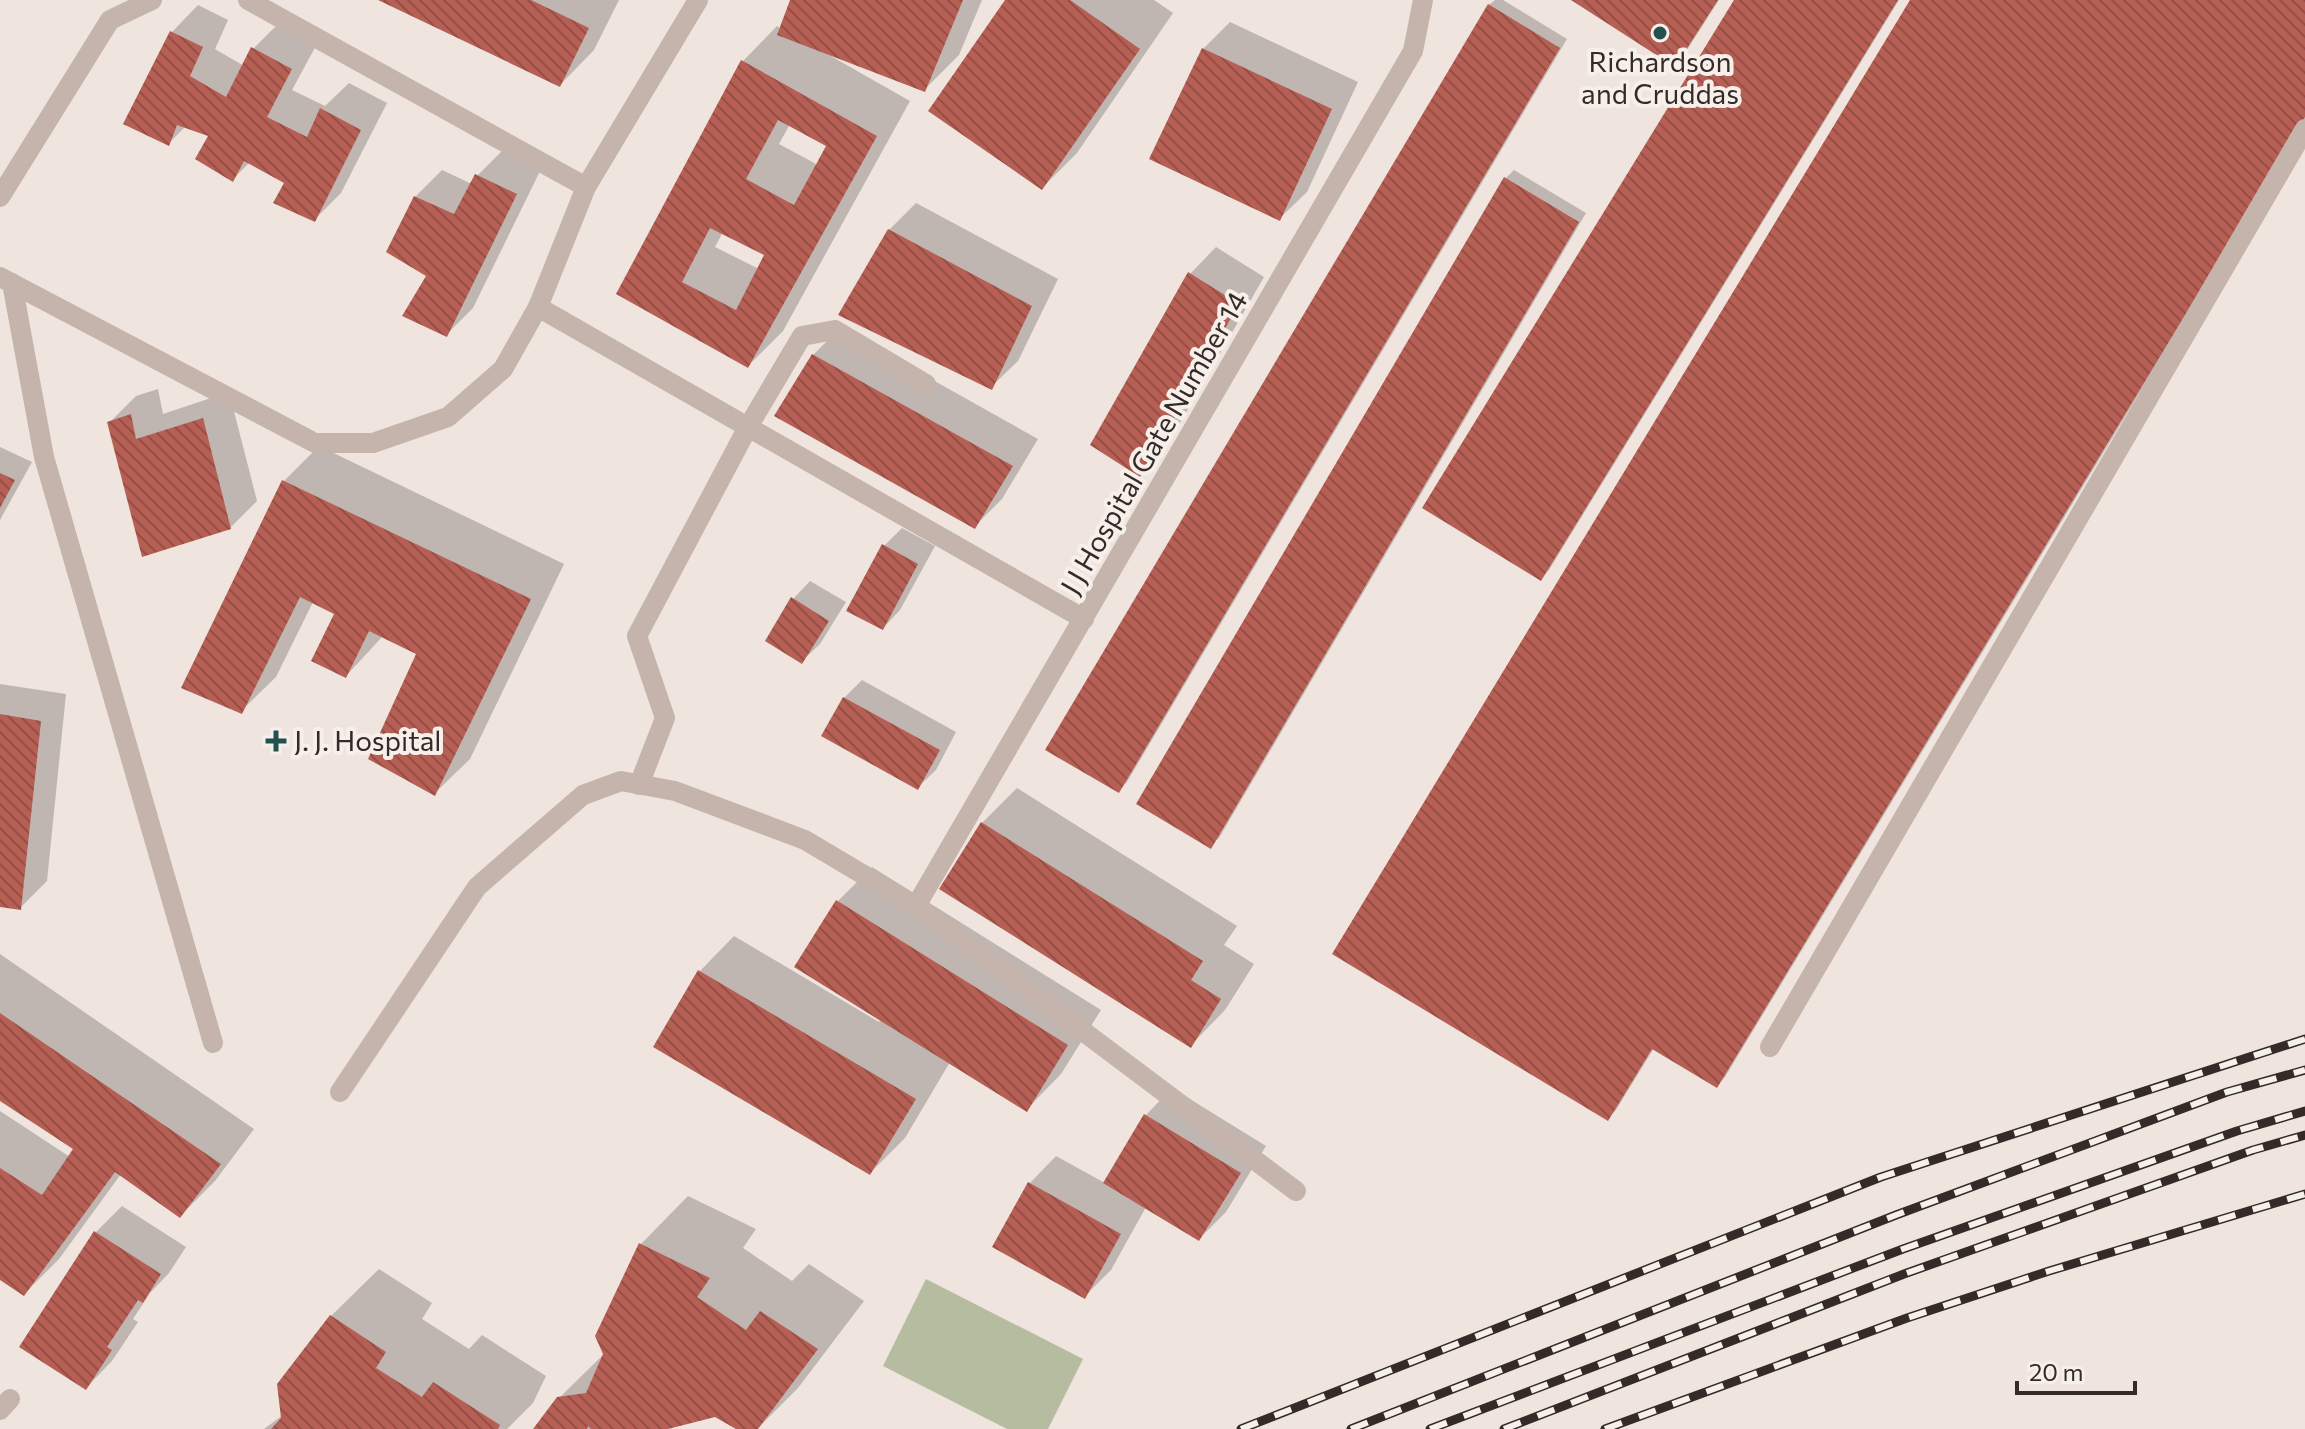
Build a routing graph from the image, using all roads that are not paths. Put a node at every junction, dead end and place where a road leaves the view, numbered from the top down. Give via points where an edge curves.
1 (152, 0) edge
2 (248, 0) edge
3 (698, 0) edge
4 (1423, 0) edge
5 (2305, 129) edge
6 (586, 187) junction
7 (0, 197) edge
8 (6, 280) edge
9 (538, 307) junction
10 (926, 384) dead end
11 (748, 427) junction
12 (1084, 619) junction
13 (639, 785) junction
14 (916, 906) junction
15 (213, 1043) dead end
16 (1770, 1047) dead end
17 (340, 1092) dead end
18 (1296, 1191) dead end

1 - 7 lane via 110,20
2 - 6 lane
3 - 6 lane
4 - 12 lane, J J Hospital Gate Number 14 via 1413,51
5 - 16 lane
6 - 9 lane
8 - 9 lane via 315,443 373,443 448,417 503,369
8 - 15 lane via 44,457
9 - 11 lane
10 - 11 lane via 835,330 802,336
11 - 12 lane
11 - 13 lane via 637,636 665,718
12 - 14 lane, J J Hospital Gate Number 14
13 - 14 lane via 675,791 805,840
13 - 17 lane via 621,781 583,795 477,887
14 - 18 lane

